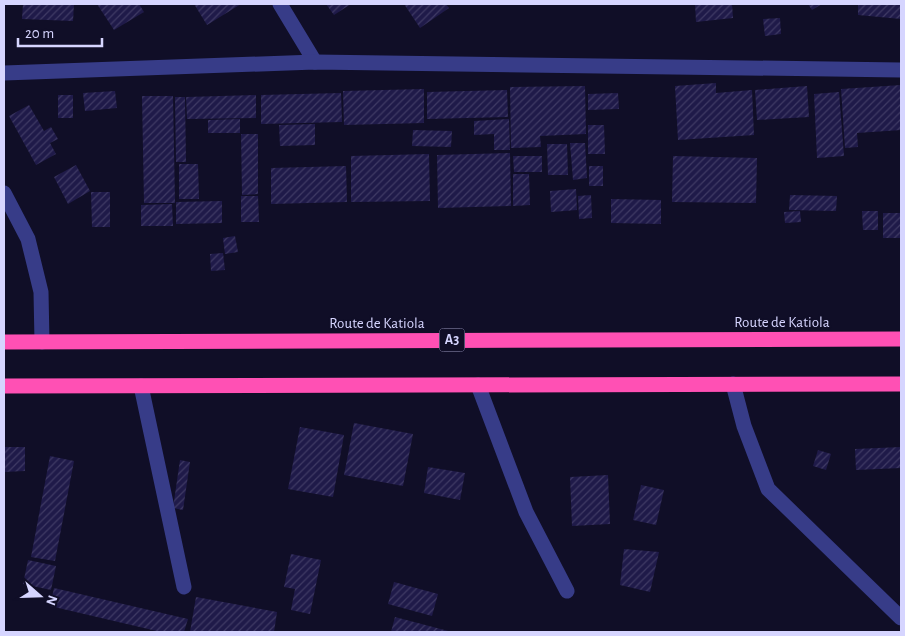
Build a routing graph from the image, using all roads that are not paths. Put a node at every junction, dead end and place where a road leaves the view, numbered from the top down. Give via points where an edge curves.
1 (280, 4) edge
2 (315, 62) junction
3 (901, 70) edge
4 (4, 72) edge
5 (4, 193) edge
6 (901, 339) edge
7 (4, 342) edge
8 (42, 342) junction
9 (733, 384) junction
10 (901, 384) edge
11 (478, 385) junction
12 (4, 386) edge
13 (141, 386) junction
14 (184, 587) dead end
15 (567, 591) dead end
16 (901, 618) edge

1 - 2 street
2 - 3 street
2 - 4 street
5 - 8 street via 28,238 41,292
6 - 8 highway, Route de Katiola / A3
7 - 8 highway, Route de Katiola / A3
9 - 10 highway
9 - 11 highway
9 - 16 street via 744,426 768,489
11 - 13 highway
11 - 15 street via 526,512
12 - 13 highway
13 - 14 street

